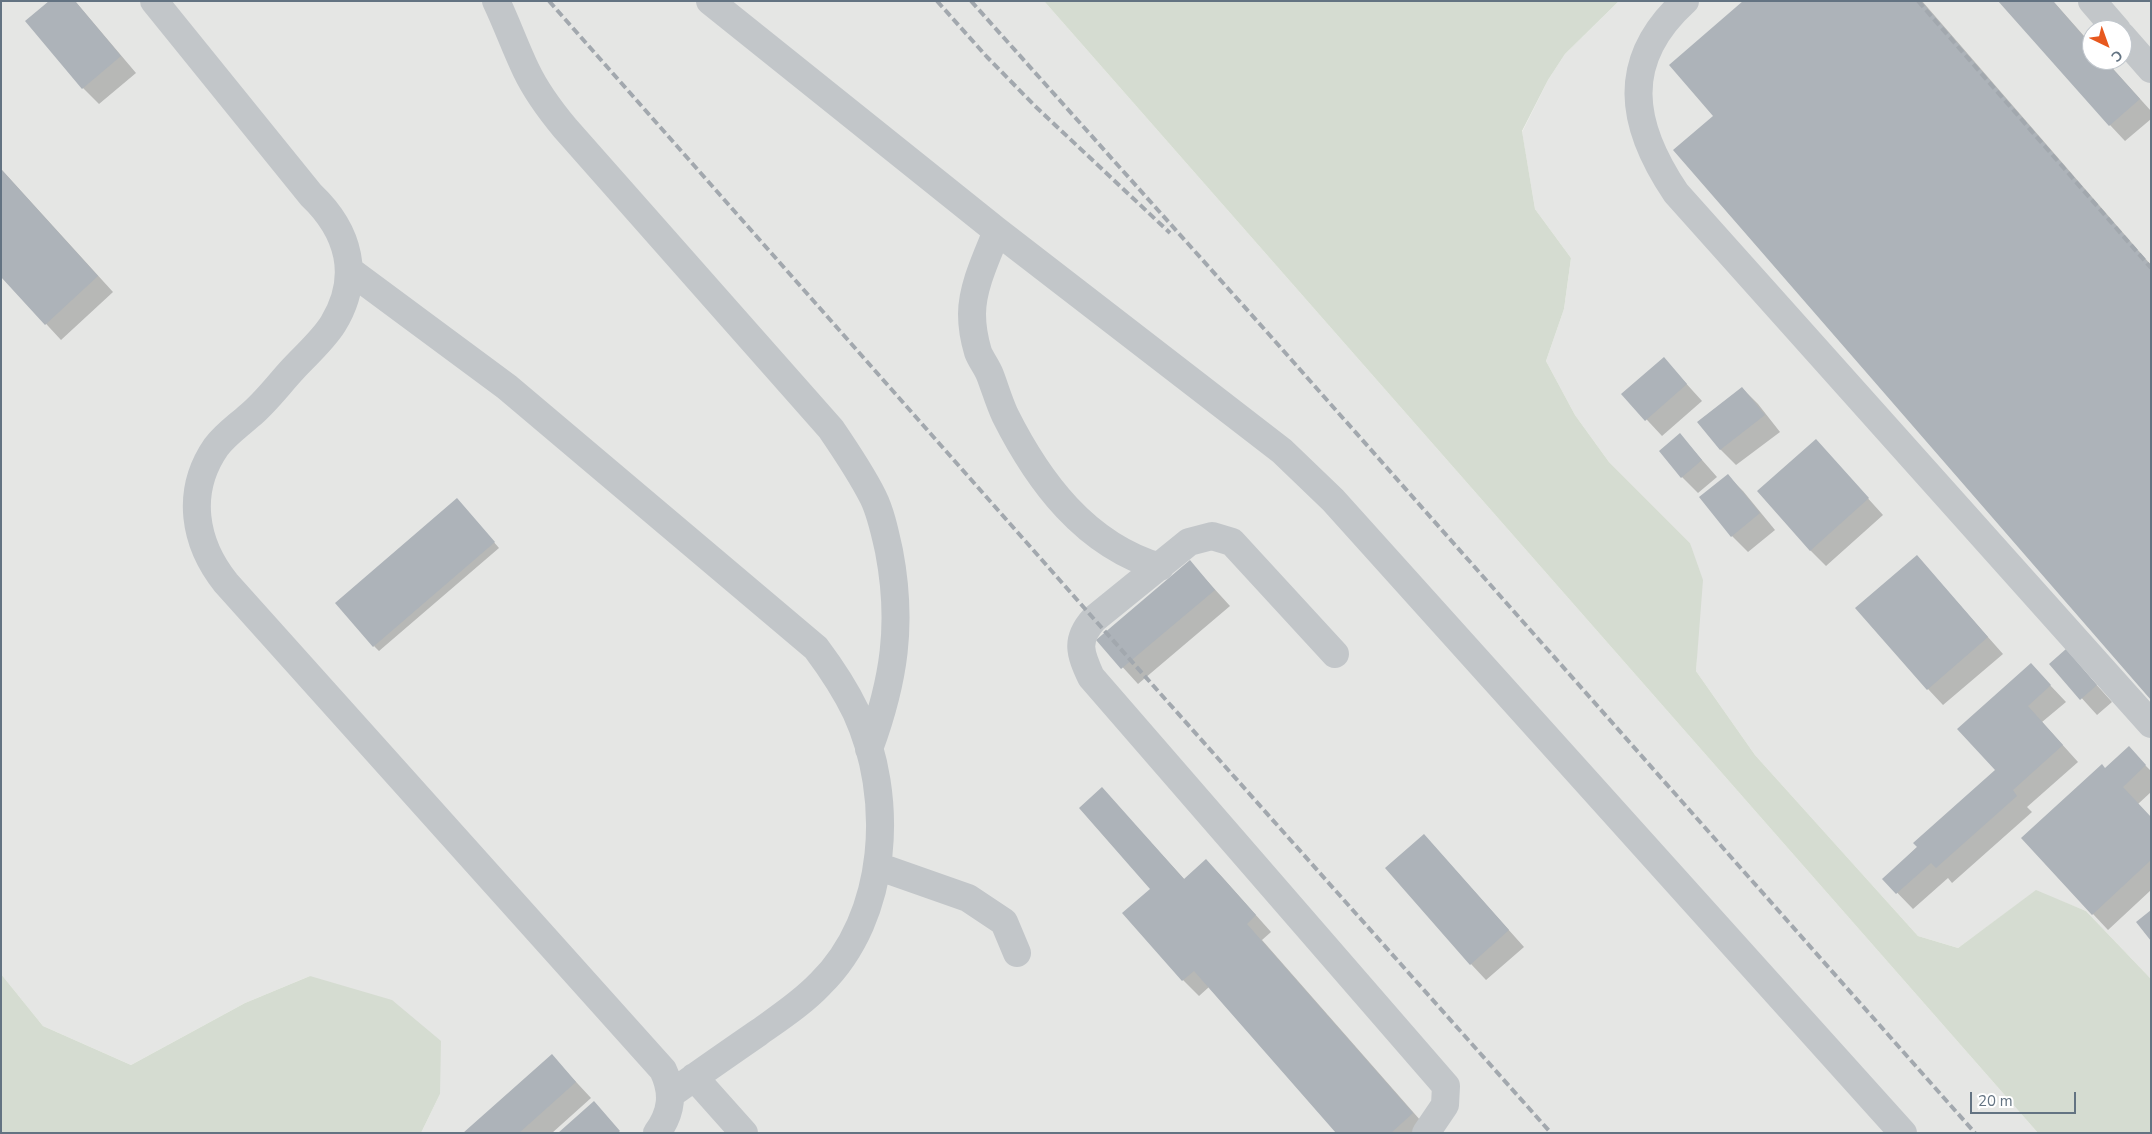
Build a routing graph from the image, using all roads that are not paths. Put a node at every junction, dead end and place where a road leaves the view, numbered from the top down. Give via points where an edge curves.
1 (154, 1) edge
2 (496, 1) edge
3 (710, 1) edge
4 (1685, 1) edge
5 (2092, 1) edge
6 (2108, 20) edge
7 (2132, 47) edge
8 (2151, 69) edge
9 (997, 231) junction
10 (349, 270) junction
11 (1160, 567) junction
12 (1335, 654) dead end
13 (2151, 724) edge
14 (869, 750) junction
15 (877, 866) junction
16 (1017, 953) dead end
17 (694, 1077) junction
18 (671, 1094) junction
19 (657, 1133) edge
20 (744, 1133) edge
21 (1426, 1133) edge
22 (1903, 1133) edge

1 - 10 lane via 311,195 327,210 346,248
2 - 14 lane via 542,100 831,429 874,498 886,535 893,573 896,618 890,680
3 - 9 lane
4 - 13 lane via 1656,34 1640,76 1638,99 1641,121 1660,169 1676,193
5 - 6 lane
7 - 8 lane
9 - 11 lane via 980,273 972,314 978,352 1004,414 1037,471 1072,514 1116,548
9 - 22 lane via 1282,452 1333,500
10 - 14 lane via 507,387 816,648 856,713
10 - 18 lane via 347,290 333,325 250,416 231,430 216,447 205,468 197,513 205,551 226,583 663,1070
11 - 12 lane via 1189,542 1212,536 1232,542
11 - 21 lane via 1084,630 1080,653 1091,677 1446,1086 1445,1105
14 - 15 lane via 877,787 880,826
15 - 16 lane via 968,898 1004,922
15 - 17 lane via 869,904 857,933 822,984
17 - 18 lane
17 - 20 lane
18 - 19 lane via 666,1122

